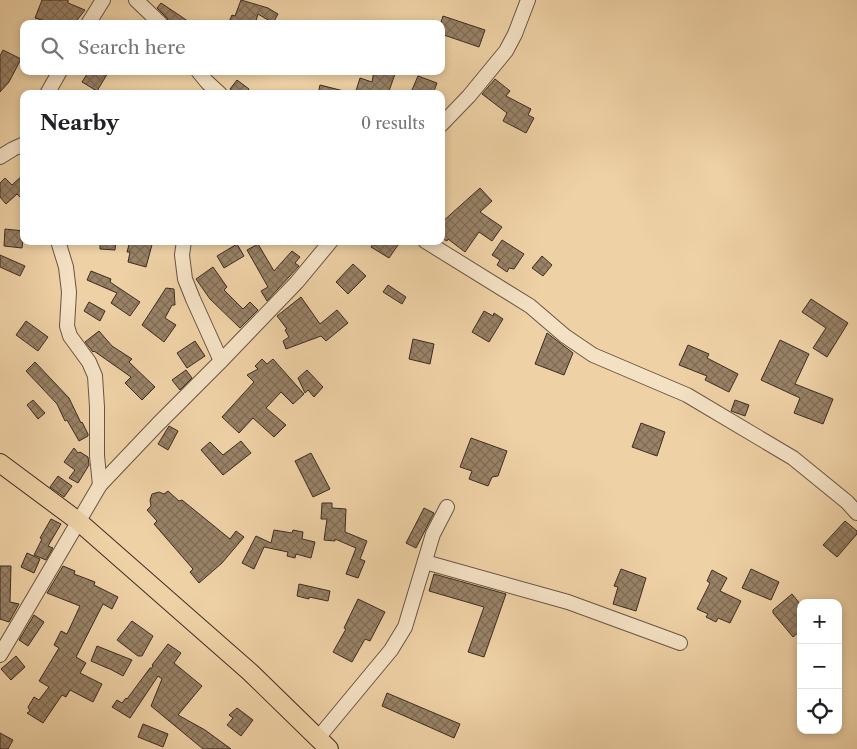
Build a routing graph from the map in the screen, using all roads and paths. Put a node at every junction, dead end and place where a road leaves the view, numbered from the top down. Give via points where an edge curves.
1 (103, 0) edge
2 (136, 0) edge
3 (528, 0) edge
4 (90, 20) edge
5 (157, 20) edge
6 (58, 75) edge
7 (201, 75) edge
8 (49, 90) edge
9 (216, 90) edge
10 (445, 121) edge
11 (20, 146) edge
12 (0, 158) edge
13 (59, 245) edge
14 (183, 245) edge
15 (328, 245) edge
16 (431, 245) edge
17 (221, 361) junction
18 (0, 463) edge
19 (100, 485) junction
20 (447, 507) dead end
21 (857, 513) edge
22 (78, 520) junction
23 (425, 562) junction
24 (680, 643) dead end
25 (0, 655) edge
26 (323, 744) edge

1 - 4 street
2 - 5 street
3 - 10 street via 506,51
6 - 8 street
7 - 9 street
11 - 12 street
13 - 19 street via 69,292 67,326 95,376
14 - 17 street via 185,278
15 - 17 street
16 - 21 street via 530,306 593,355 687,395 793,458
17 - 19 street
18 - 22 main road
19 - 22 street
20 - 23 street via 433,534
22 - 25 street
22 - 26 main road via 250,672
23 - 24 street via 568,602
23 - 26 street via 405,627

